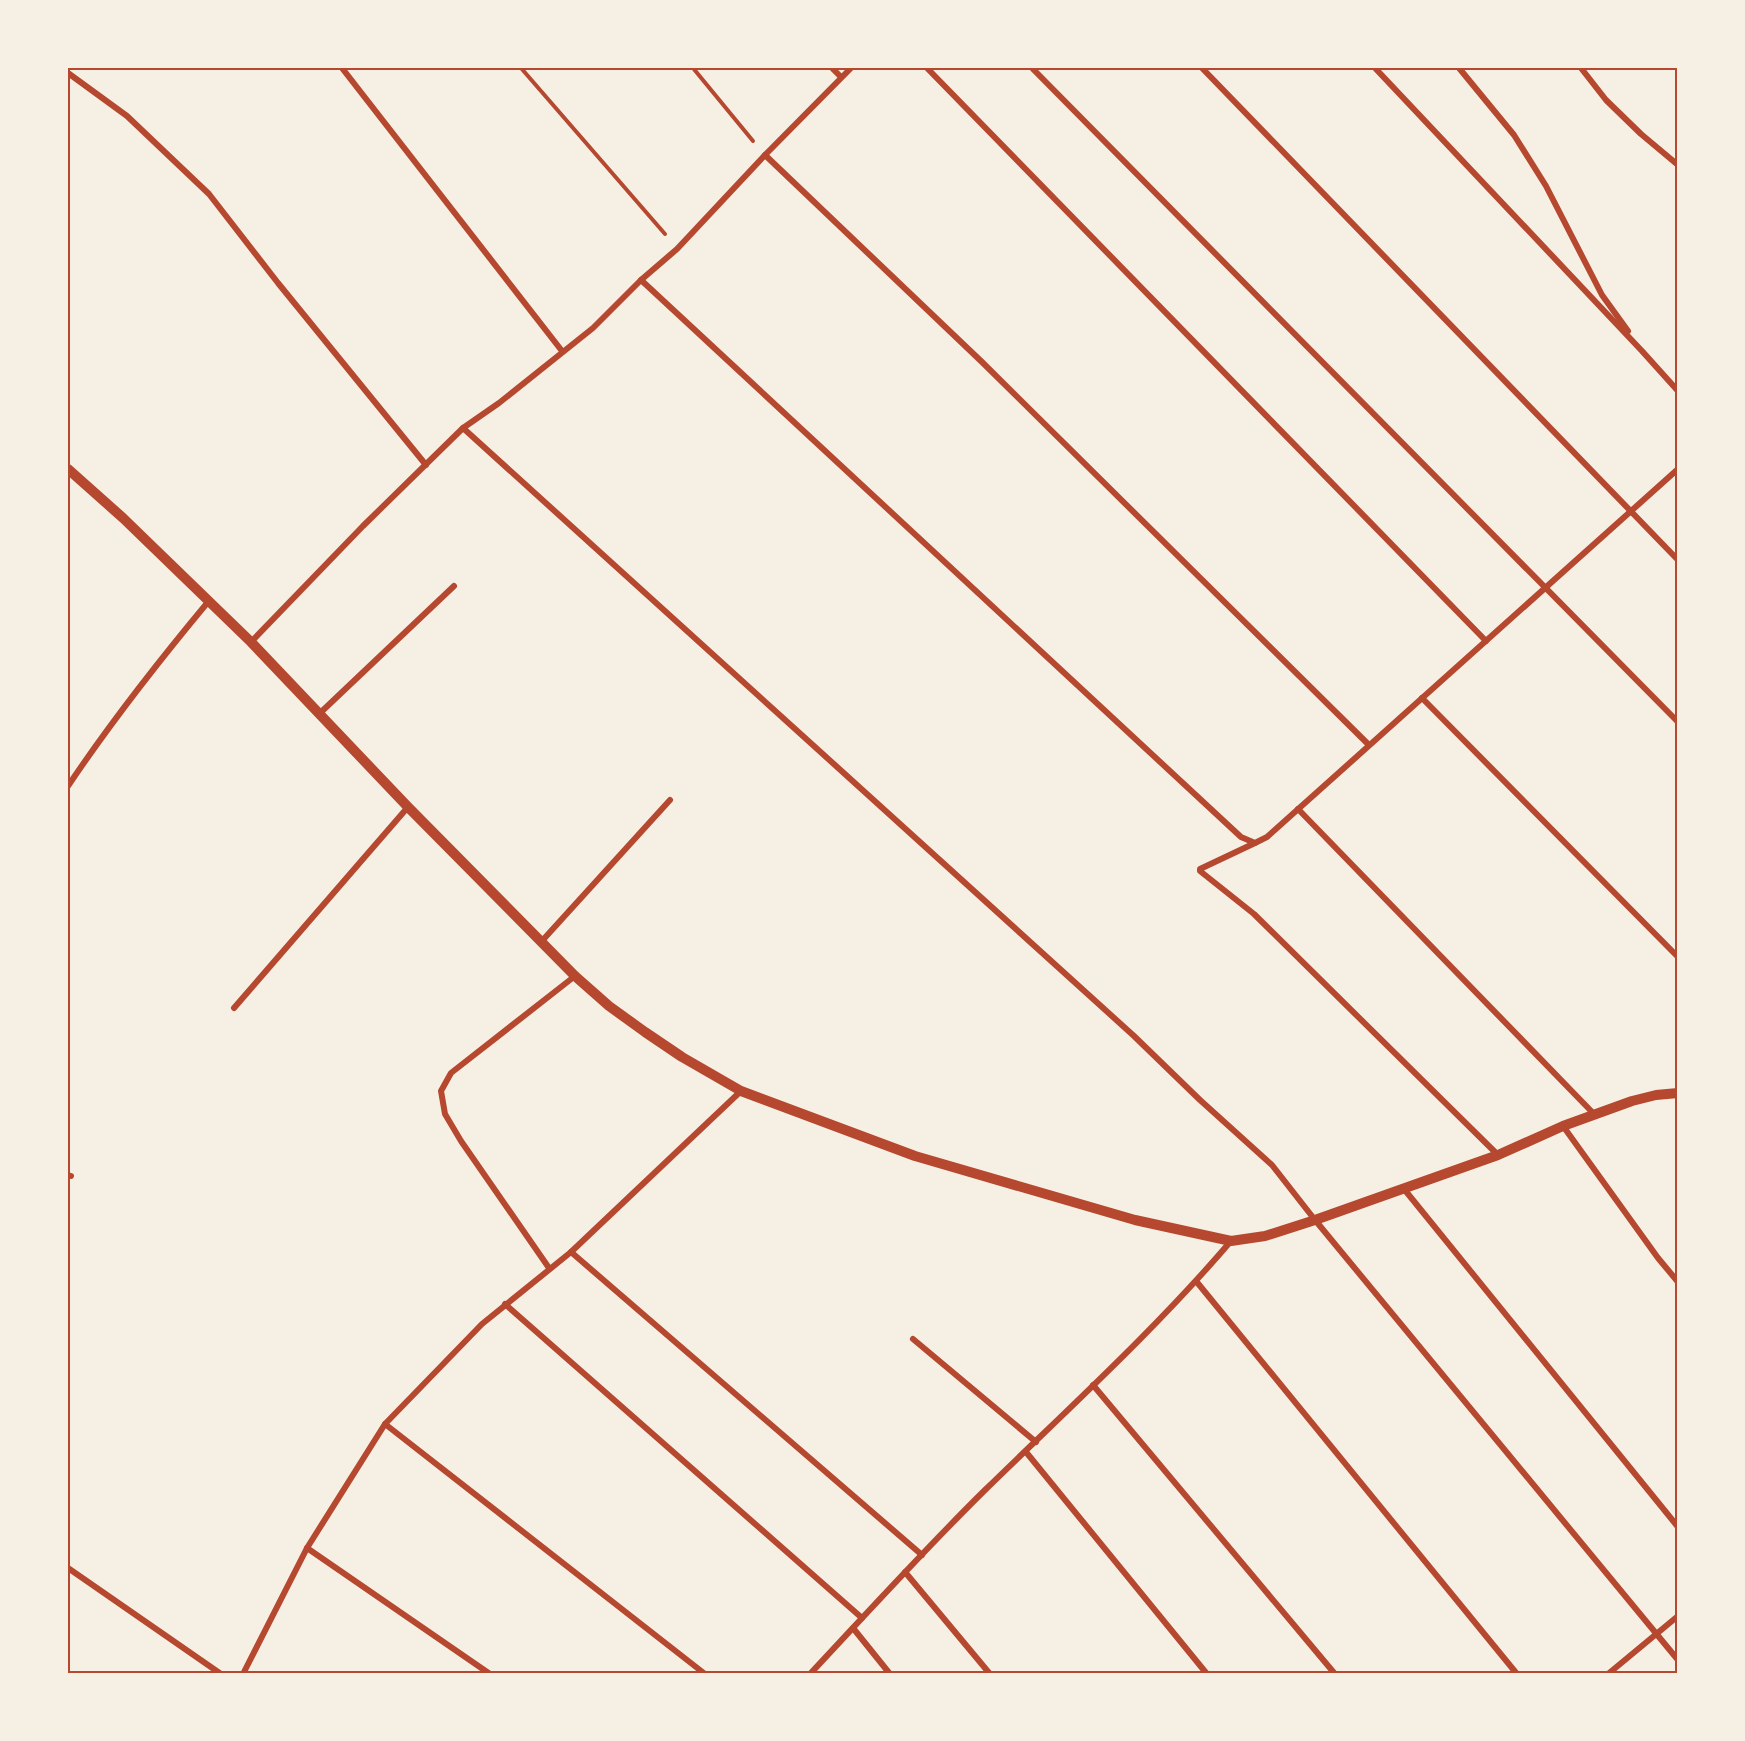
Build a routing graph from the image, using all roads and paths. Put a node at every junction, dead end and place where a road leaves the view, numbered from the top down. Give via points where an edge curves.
1 (342, 68) edge
2 (521, 68) edge
3 (693, 68) edge
4 (832, 68) edge
5 (850, 68) edge
6 (927, 68) edge
7 (1032, 68) edge
8 (1202, 68) edge
9 (1375, 68) edge
10 (1459, 68) edge
11 (1581, 68) edge
12 (68, 73) edge
13 (841, 77) junction
14 (765, 155) junction
15 (1677, 165) edge
16 (677, 249) junction
17 (640, 280) junction
18 (562, 351) junction
19 (1642, 351) junction
20 (1677, 391) edge
21 (463, 428) junction
22 (426, 465) junction
23 (68, 469) edge
24 (1677, 469) edge
25 (1630, 513) junction
26 (1677, 560) edge
27 (454, 586) dead end
28 (1545, 588) junction
29 (208, 602) junction
30 (1486, 641) junction
31 (251, 642) junction
32 (1422, 698) junction
33 (319, 714) junction
34 (1677, 723) edge
35 (1369, 745) junction
36 (68, 786) edge
37 (670, 800) dead end
38 (408, 807) junction
39 (1298, 809) junction
40 (1255, 843) junction
41 (540, 942) junction
42 (1677, 957) edge
43 (575, 976) junction
44 (234, 1008) dead end
45 (741, 1091) junction
46 (1677, 1093) edge
47 (1595, 1115) junction
48 (1563, 1126) junction
49 (1498, 1155) junction
50 (1404, 1189) junction
51 (1315, 1221) junction
52 (1231, 1241) junction
53 (571, 1252) junction
54 (549, 1268) junction
55 (1196, 1281) junction
56 (1677, 1282) edge
57 (505, 1304) junction
58 (913, 1340) dead end
59 (1093, 1385) junction
60 (385, 1424) junction
61 (1036, 1442) junction
62 (1026, 1452) junction
63 (1677, 1527) edge
64 (307, 1548) junction
65 (922, 1555) junction
66 (68, 1568) edge
67 (905, 1572) junction
68 (1677, 1616) edge
69 (862, 1618) junction
70 (852, 1628) junction
71 (1657, 1634) junction
72 (1677, 1660) edge
73 (221, 1674) edge
74 (243, 1674) edge
75 (490, 1674) edge
76 (705, 1674) edge
77 (810, 1674) edge
78 (890, 1674) edge
79 (990, 1674) edge
80 (1207, 1674) edge
81 (1335, 1674) edge
82 (1517, 1674) edge
83 (1608, 1674) edge

1 - 18 street
2 - 16 path
3 - 14 path
4 - 13 street
5 - 13 street
6 - 30 street
7 - 28 street
8 - 25 street
9 - 19 street
10 - 19 street via 1514,135 1552,195 1602,295
11 - 15 street via 1606,100
12 - 22 street via 128,116 209,194
13 - 14 street
14 - 16 street
14 - 35 street via 1164,539
16 - 17 street
17 - 18 street via 592,328
17 - 40 street via 1241,837
18 - 21 street
19 - 20 street
21 - 22 street
21 - 51 street via 1134,1036 1272,1165
22 - 31 street
23 - 29 street
24 - 25 street
25 - 26 street
25 - 28 street
27 - 33 street
28 - 30 street
28 - 34 street
29 - 31 street
29 - 36 street via 142,682
30 - 32 street
31 - 33 street
32 - 35 street
32 - 42 street
33 - 38 street
35 - 39 street
37 - 41 street
38 - 41 street
38 - 44 street
39 - 40 street
39 - 47 street
40 - 49 street via 1200,871 1254,914
41 - 43 street
43 - 45 street via 645,1032
43 - 54 street via 451,1073 441,1091 445,1113 460,1141
45 - 52 street via 915,1156 1135,1220
45 - 53 street
46 - 47 street via 1632,1101
47 - 48 street
48 - 49 street
48 - 56 street
49 - 50 street
50 - 51 street
50 - 63 street
51 - 52 street via 1265,1236
51 - 71 street
52 - 55 street
53 - 54 street
53 - 65 street
54 - 57 street
55 - 59 street
55 - 82 street
57 - 60 street
57 - 69 street
58 - 61 street
59 - 61 street
59 - 81 street
60 - 64 street
60 - 76 street
61 - 62 street
62 - 65 street
62 - 80 street
64 - 74 street
64 - 75 street
65 - 67 street
66 - 73 street
67 - 69 street
67 - 79 street
68 - 71 street
69 - 70 street
70 - 77 street
70 - 78 street
71 - 72 street
71 - 83 street

